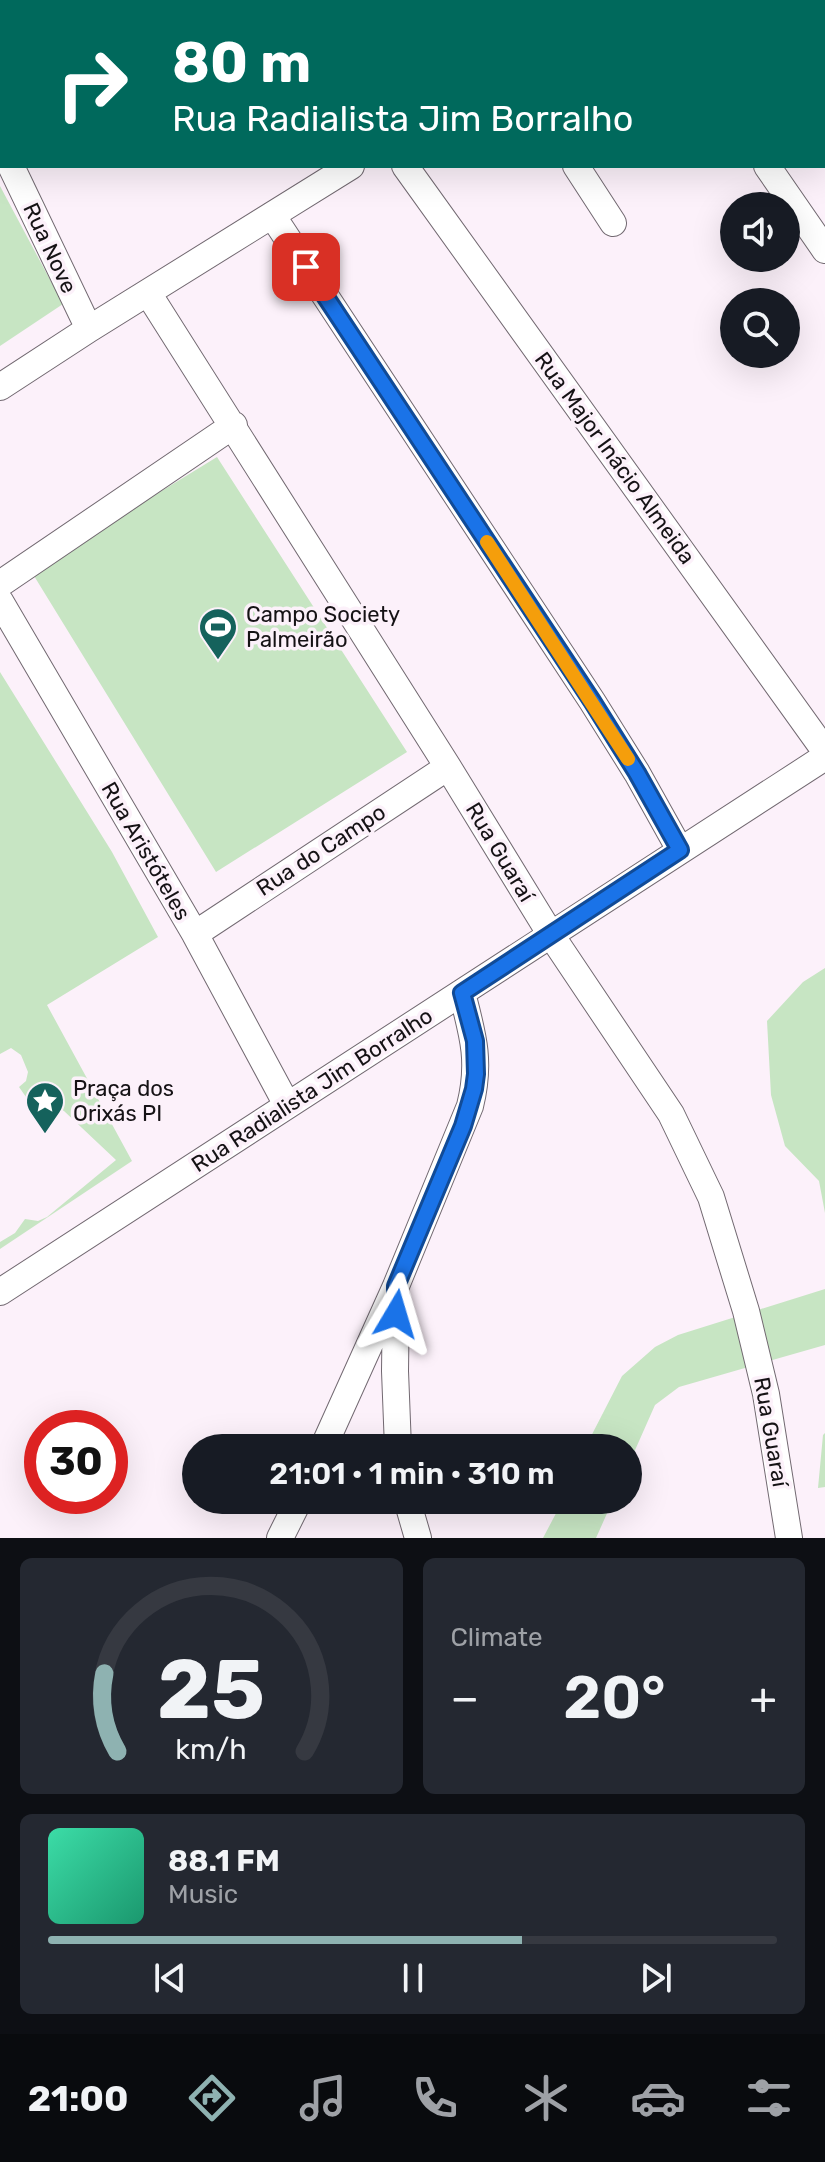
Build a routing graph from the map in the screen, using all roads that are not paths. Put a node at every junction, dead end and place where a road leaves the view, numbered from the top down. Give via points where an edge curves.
1 (12, 168) edge
2 (348, 168) edge
3 (406, 168) edge
4 (577, 168) edge
5 (768, 168) edge
6 (272, 215) junction
7 (613, 223) dead end
8 (825, 250) edge
9 (148, 293) junction
10 (89, 329) junction
11 (0, 387) edge
12 (234, 425) junction
13 (0, 584) edge
14 (0, 601) edge
15 (825, 754) edge
16 (448, 767) junction
17 (680, 850) junction
18 (195, 934) junction
19 (551, 935) junction
20 (462, 993) junction
21 (287, 1105) junction
22 (396, 1286) junction
23 (0, 1292) edge
24 (329, 1434) edge
25 (397, 1434) edge
26 (292, 1514) edge
27 (411, 1514) edge
28 (787, 1526) edge
29 (280, 1538) edge
30 (418, 1538) edge
31 (768, 1538) edge

1 - 10 street, Rua Nove
2 - 6 street
3 - 15 street, Rua Major Inácio Almeida
4 - 7 street
5 - 8 street
6 - 9 street
6 - 17 street via 592,701
9 - 10 street
9 - 12 street, Rua Guaraí
10 - 11 street
12 - 13 street
12 - 16 street, Rua Guaraí
14 - 18 street, Rua Aristóteles
15 - 17 street, Rua Radialista Jim Borralho
16 - 18 street, Rua do Campo
16 - 19 street, Rua Guaraí
17 - 19 street, Rua Radialista Jim Borralho
18 - 21 street, Rua Aristóteles
19 - 20 street, Rua Radialista Jim Borralho
19 - 28 street, Rua Guaraí via 671,1114 711,1197 766,1394
20 - 21 street, Rua Radialista Jim Borralho
20 - 22 street via 475,1041 474,1089
21 - 23 street, Rua Radialista Jim Borralho
22 - 24 street
22 - 25 street
26 - 29 street
27 - 30 street
28 - 31 street

